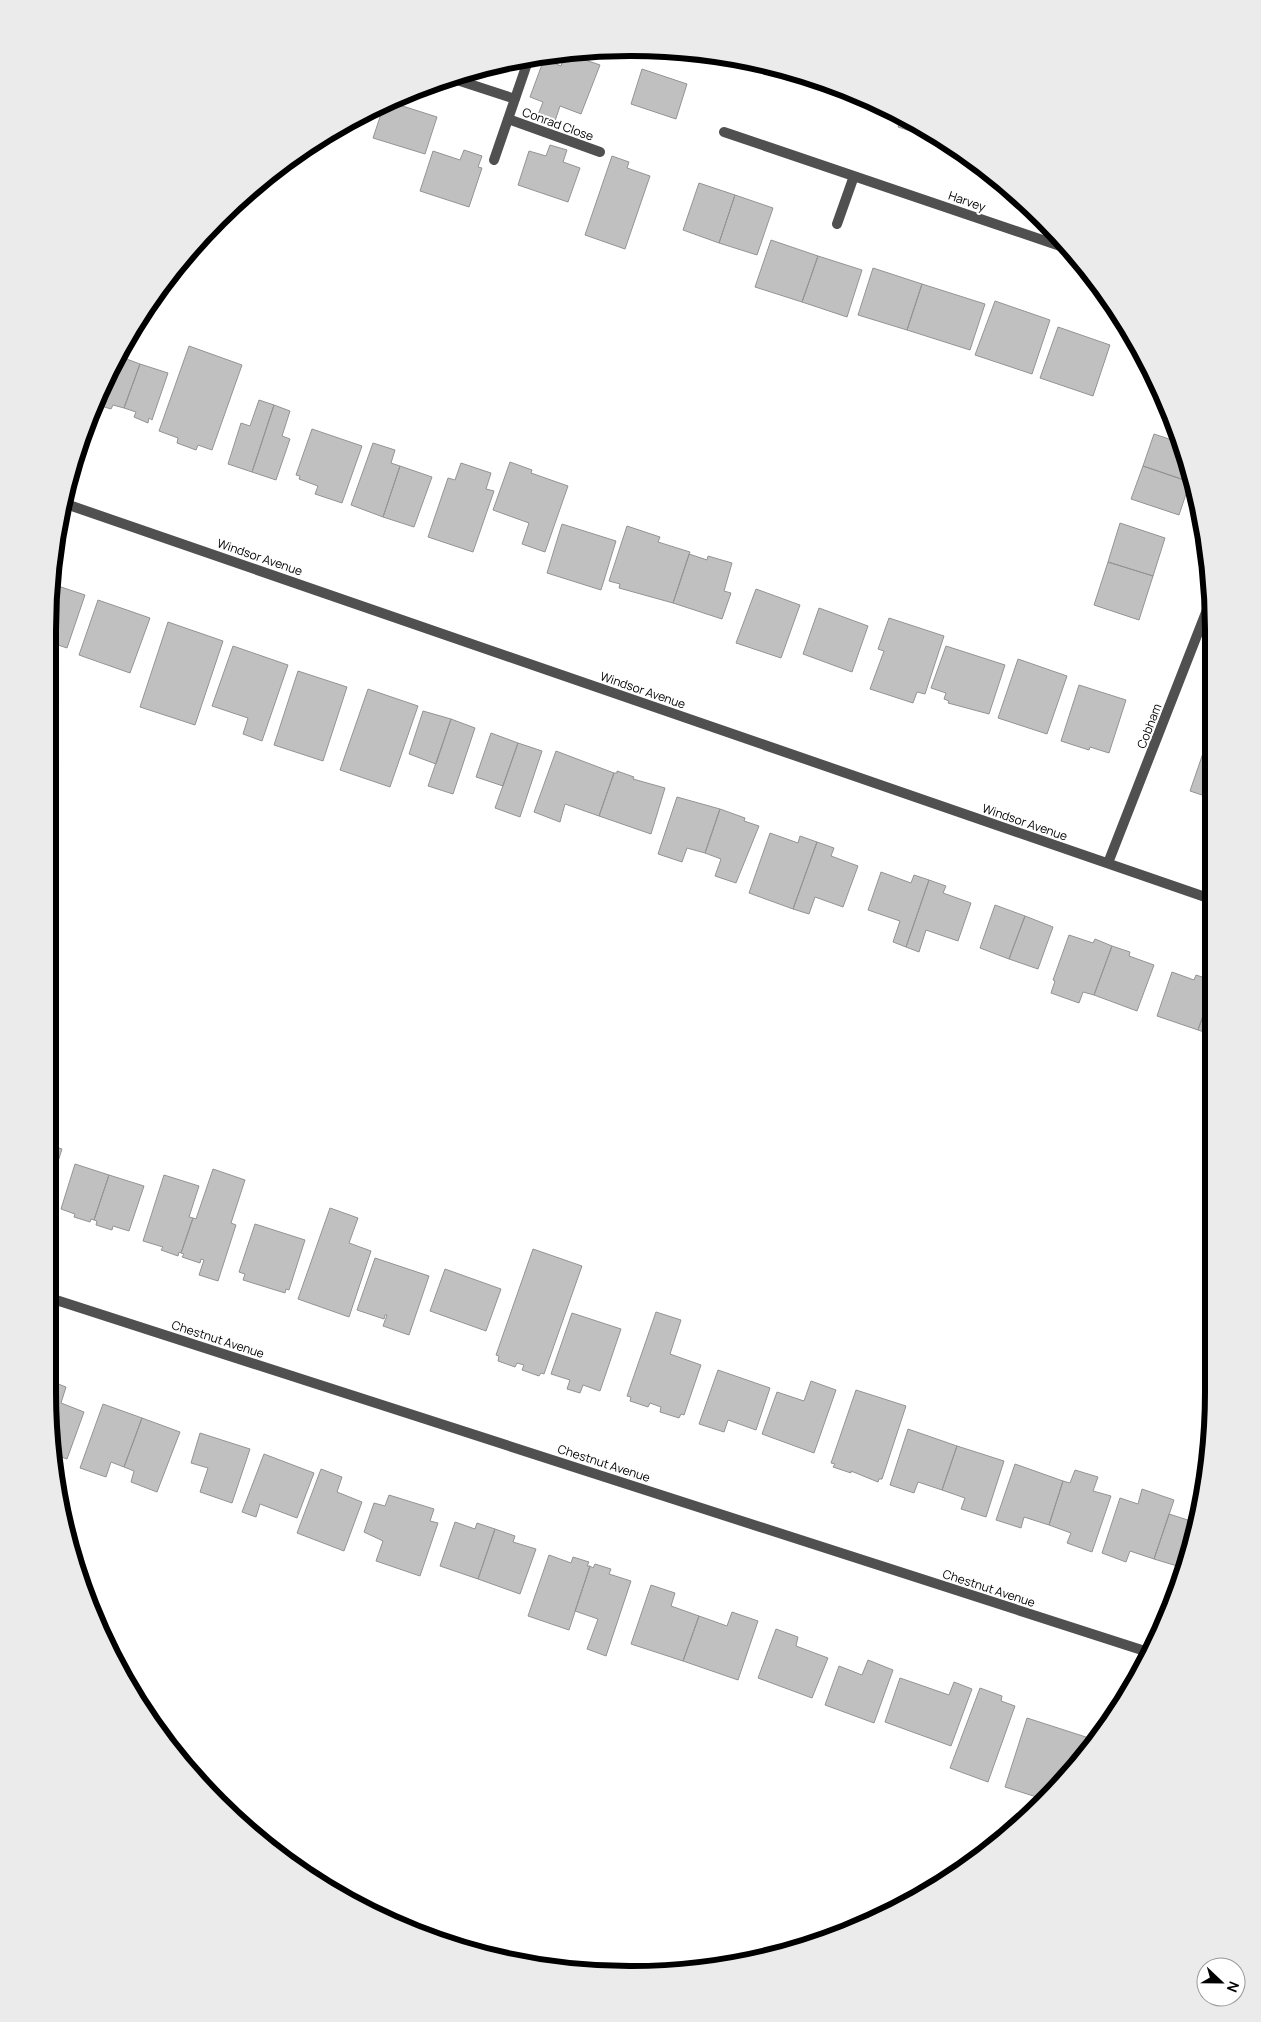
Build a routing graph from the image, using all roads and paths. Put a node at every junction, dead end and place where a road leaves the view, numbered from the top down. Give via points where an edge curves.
1 (526, 66) edge
2 (463, 82) edge
3 (515, 99) junction
4 (508, 119) junction
5 (724, 132) dead end
6 (600, 152) dead end
7 (494, 160) dead end
8 (854, 176) junction
9 (837, 224) dead end
10 (1055, 244) edge
11 (70, 505) edge
12 (1205, 616) edge
13 (1108, 863) junction
14 (1205, 897) edge
15 (56, 1300) edge
16 (1143, 1650) edge

1 - 3 street, Conrad Close
2 - 3 street, Conrad Close
3 - 4 street, Conrad Close
4 - 6 street, Conrad Close
4 - 7 street, Conrad Close
5 - 8 street, Harvey
8 - 9 street
8 - 10 street, Harvey
11 - 13 street, Windsor Avenue
12 - 13 street, Cobham
13 - 14 street, Windsor Avenue
15 - 16 street, Chestnut Avenue

